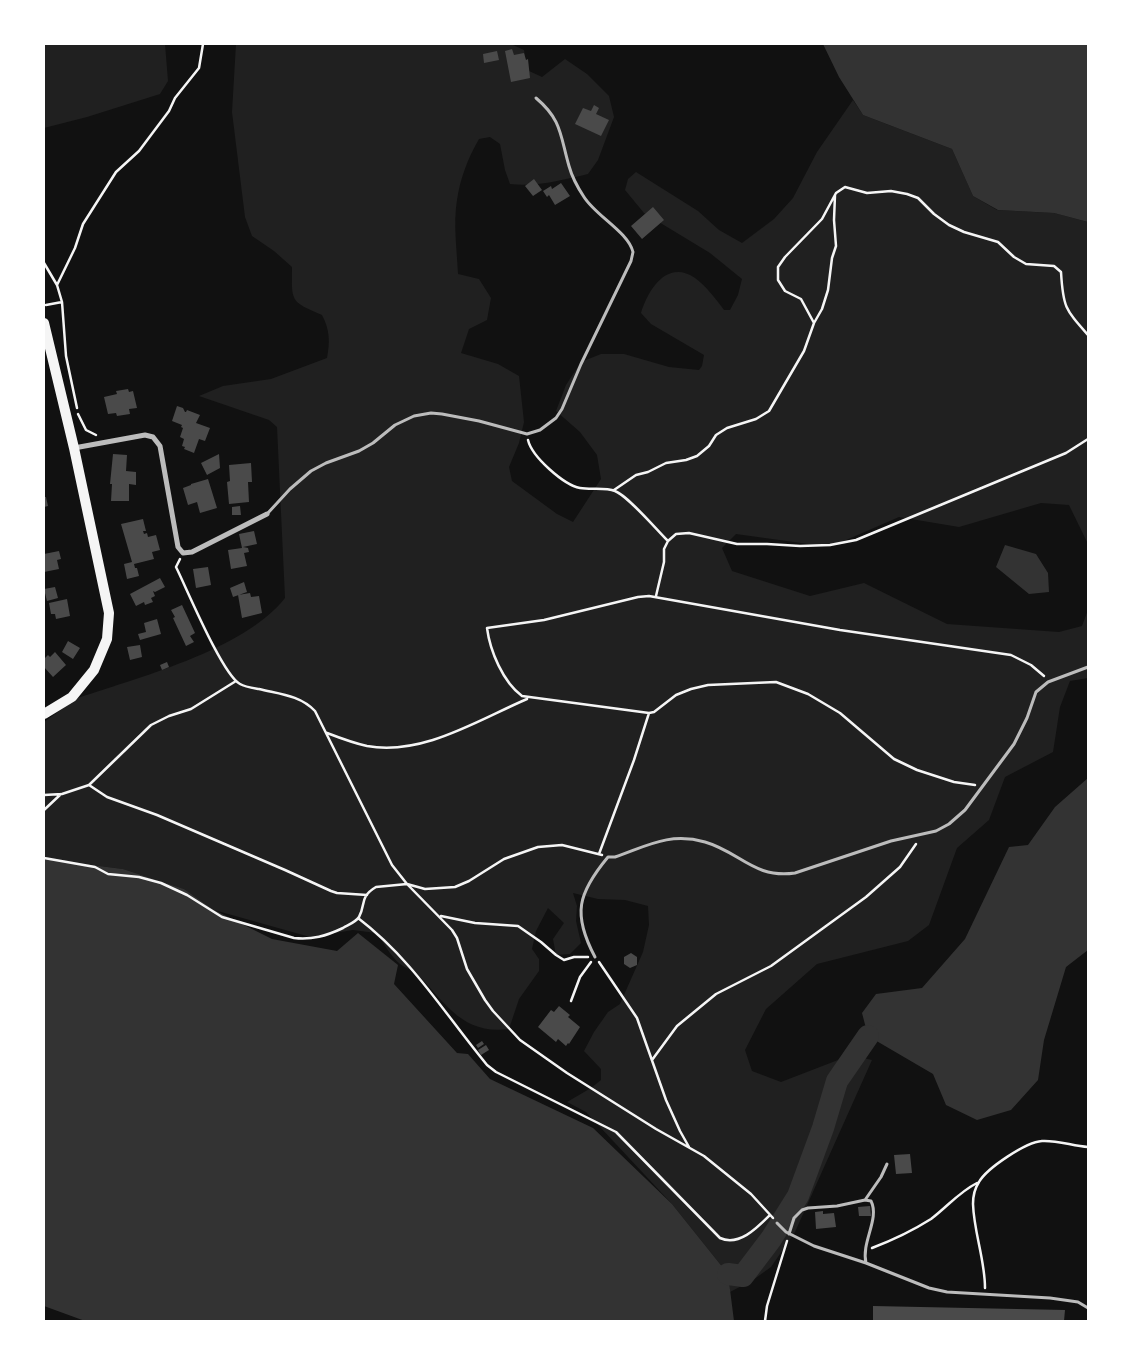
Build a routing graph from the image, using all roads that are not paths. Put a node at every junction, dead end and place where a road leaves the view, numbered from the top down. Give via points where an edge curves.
1 (536, 98) dead end
2 (44, 323) edge
3 (74, 448) junction
4 (267, 514) joint
5 (1088, 666) edge
6 (44, 714) edge
7 (595, 957) road end
8 (887, 1164) dead end
9 (865, 1200) junction
10 (777, 1223) road end
11 (789, 1234) junction
12 (866, 1263) junction
13 (1088, 1308) edge

1 - 4 lane via 559,126 569,168 585,198 625,239 633,252 562,409 540,430 527,434 452,415 431,413 414,416 395,425 359,451 311,471
2 - 3 main road
3 - 4 street via 145,435 153,437 160,446 178,547 183,553 192,552
3 - 6 main road via 109,613 107,639 94,670 72,697
5 - 7 lane via 1048,682 1036,692 1014,744 958,817 936,831 891,841 781,875 750,866 712,845 689,840 660,840 608,857 589,882 582,898 581,915 586,940
8 - 9 lane
9 - 11 lane via 802,1210 794,1218
9 - 12 lane via 871,1202 874,1213 864,1251
10 - 11 lane
11 - 12 lane
12 - 13 lane via 947,1292 1050,1298 1078,1302

